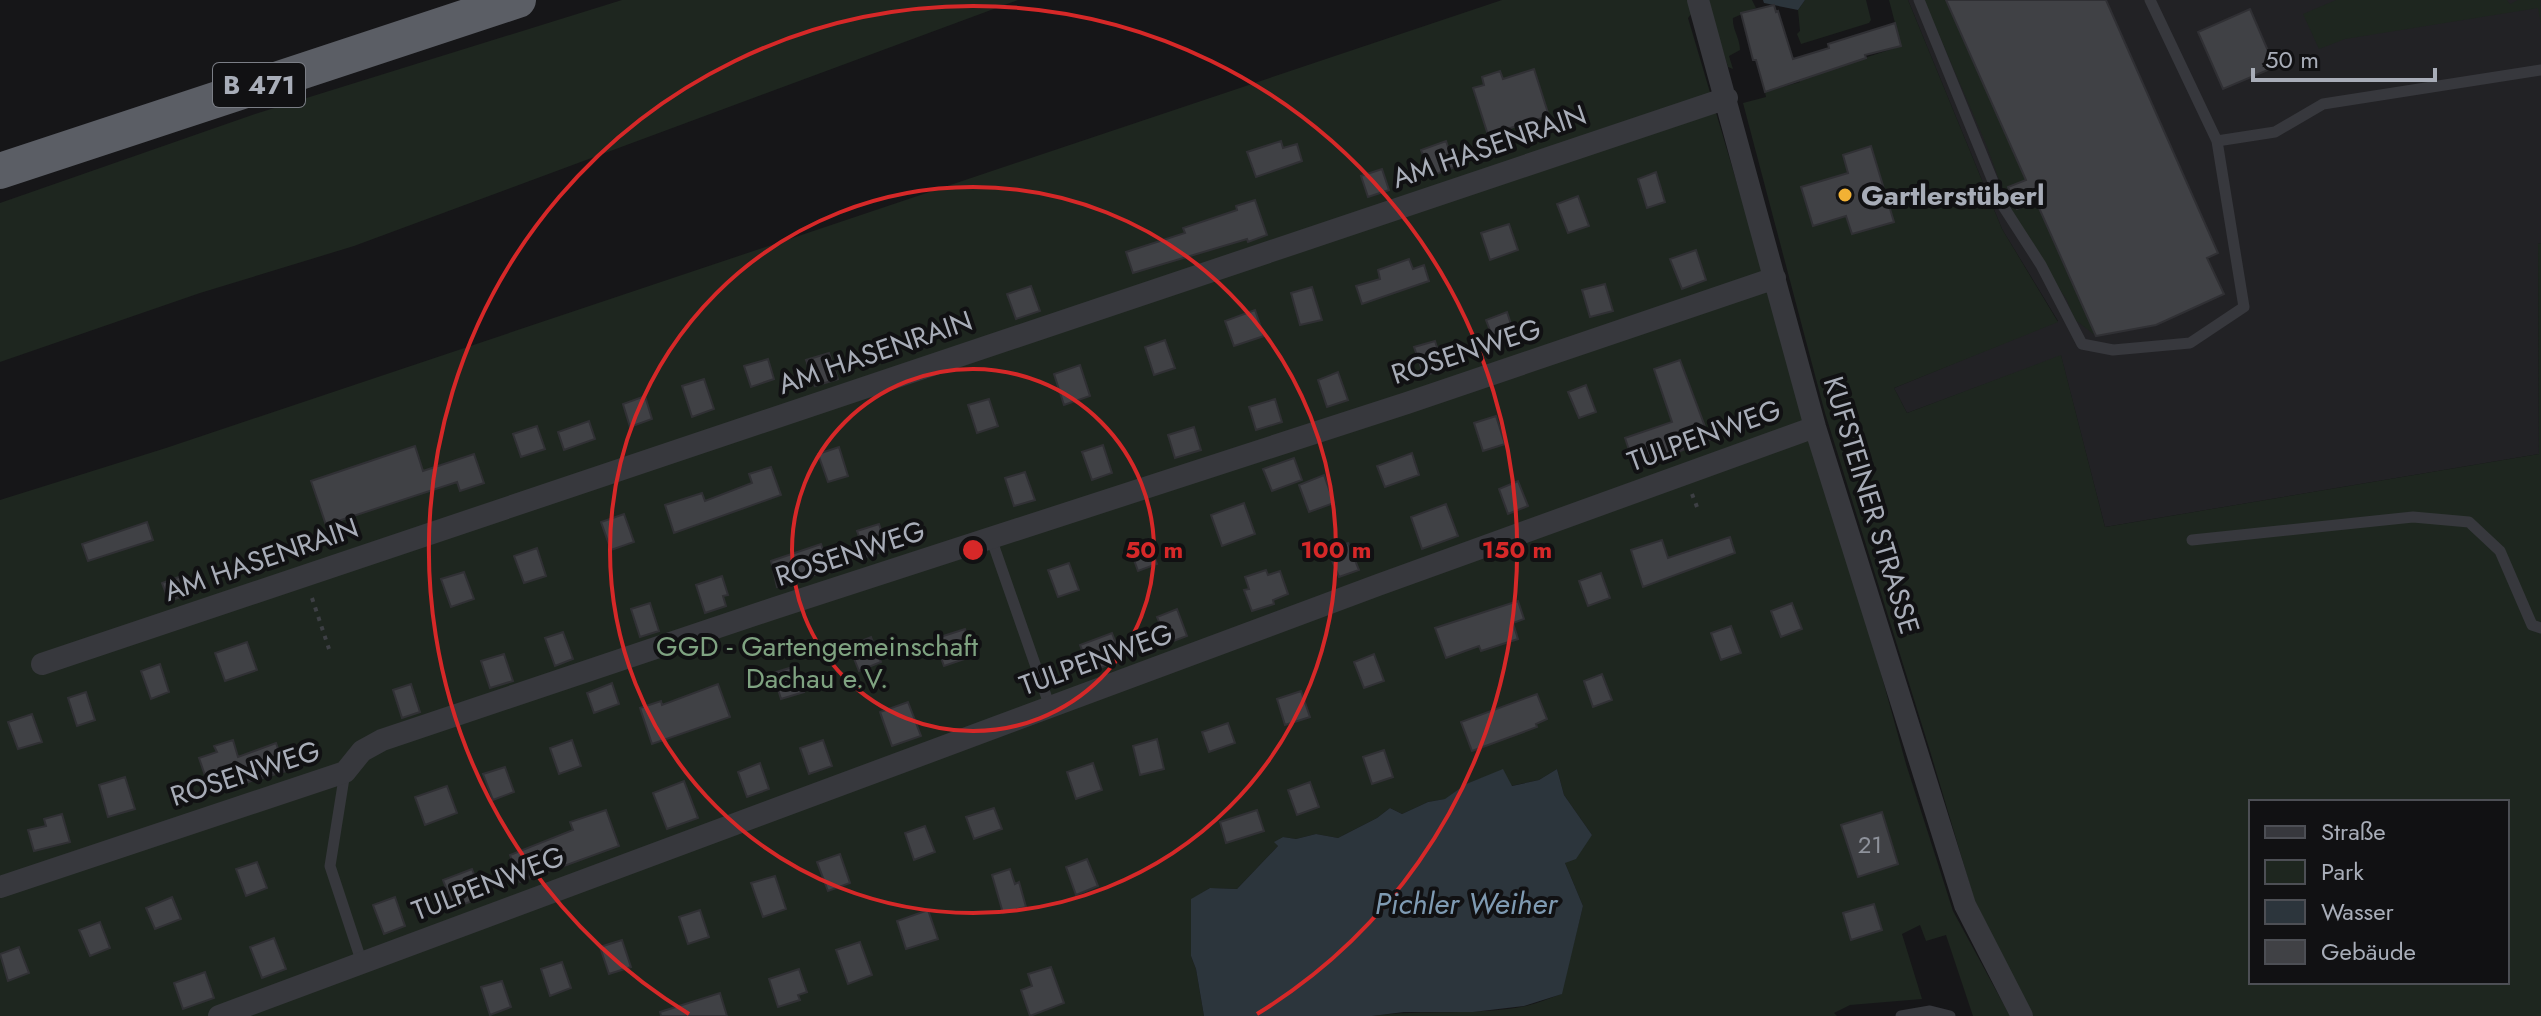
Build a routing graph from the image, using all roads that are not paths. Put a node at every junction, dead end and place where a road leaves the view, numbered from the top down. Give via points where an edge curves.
1 (518, 0) edge
2 (1698, 0) edge
3 (1919, 0) edge
4 (2150, 0) edge
5 (2541, 70) edge
6 (1727, 98) junction
7 (2217, 141) junction
8 (0, 171) edge
9 (1775, 278) junction
10 (1815, 427) junction
11 (991, 538) junction
12 (2192, 540) dead end
13 (2541, 628) edge
14 (42, 664) dead end
15 (1050, 707) junction
16 (345, 772) junction
17 (0, 887) edge
18 (362, 963) junction
19 (219, 1016) edge
20 (1901, 1016) edge
21 (1950, 1016) edge
22 (2022, 1016) edge

1 - 8 highway, B 471
2 - 6 street, KUFSTEINER STRASSE
3 - 7 lane via 2003,206 2082,344 2113,350 2190,343 2244,307
4 - 7 lane
5 - 7 lane via 2323,104 2275,132
6 - 9 street, KUFSTEINER STRASSE
6 - 14 street, AM HASENRAIN
9 - 10 street, KUFSTEINER STRASSE
9 - 11 street, ROSENWEG
10 - 15 street, TULPENWEG
10 - 22 street, KUFSTEINER STRASSE via 1965,905
11 - 15 lane
11 - 16 street, ROSENWEG via 382,740 362,751
12 - 13 lane via 2413,517 2469,522 2500,551 2532,625
15 - 18 street, TULPENWEG
16 - 17 street, ROSENWEG
16 - 18 lane via 330,866
18 - 19 street, TULPENWEG
20 - 21 lane via 1930,1011

